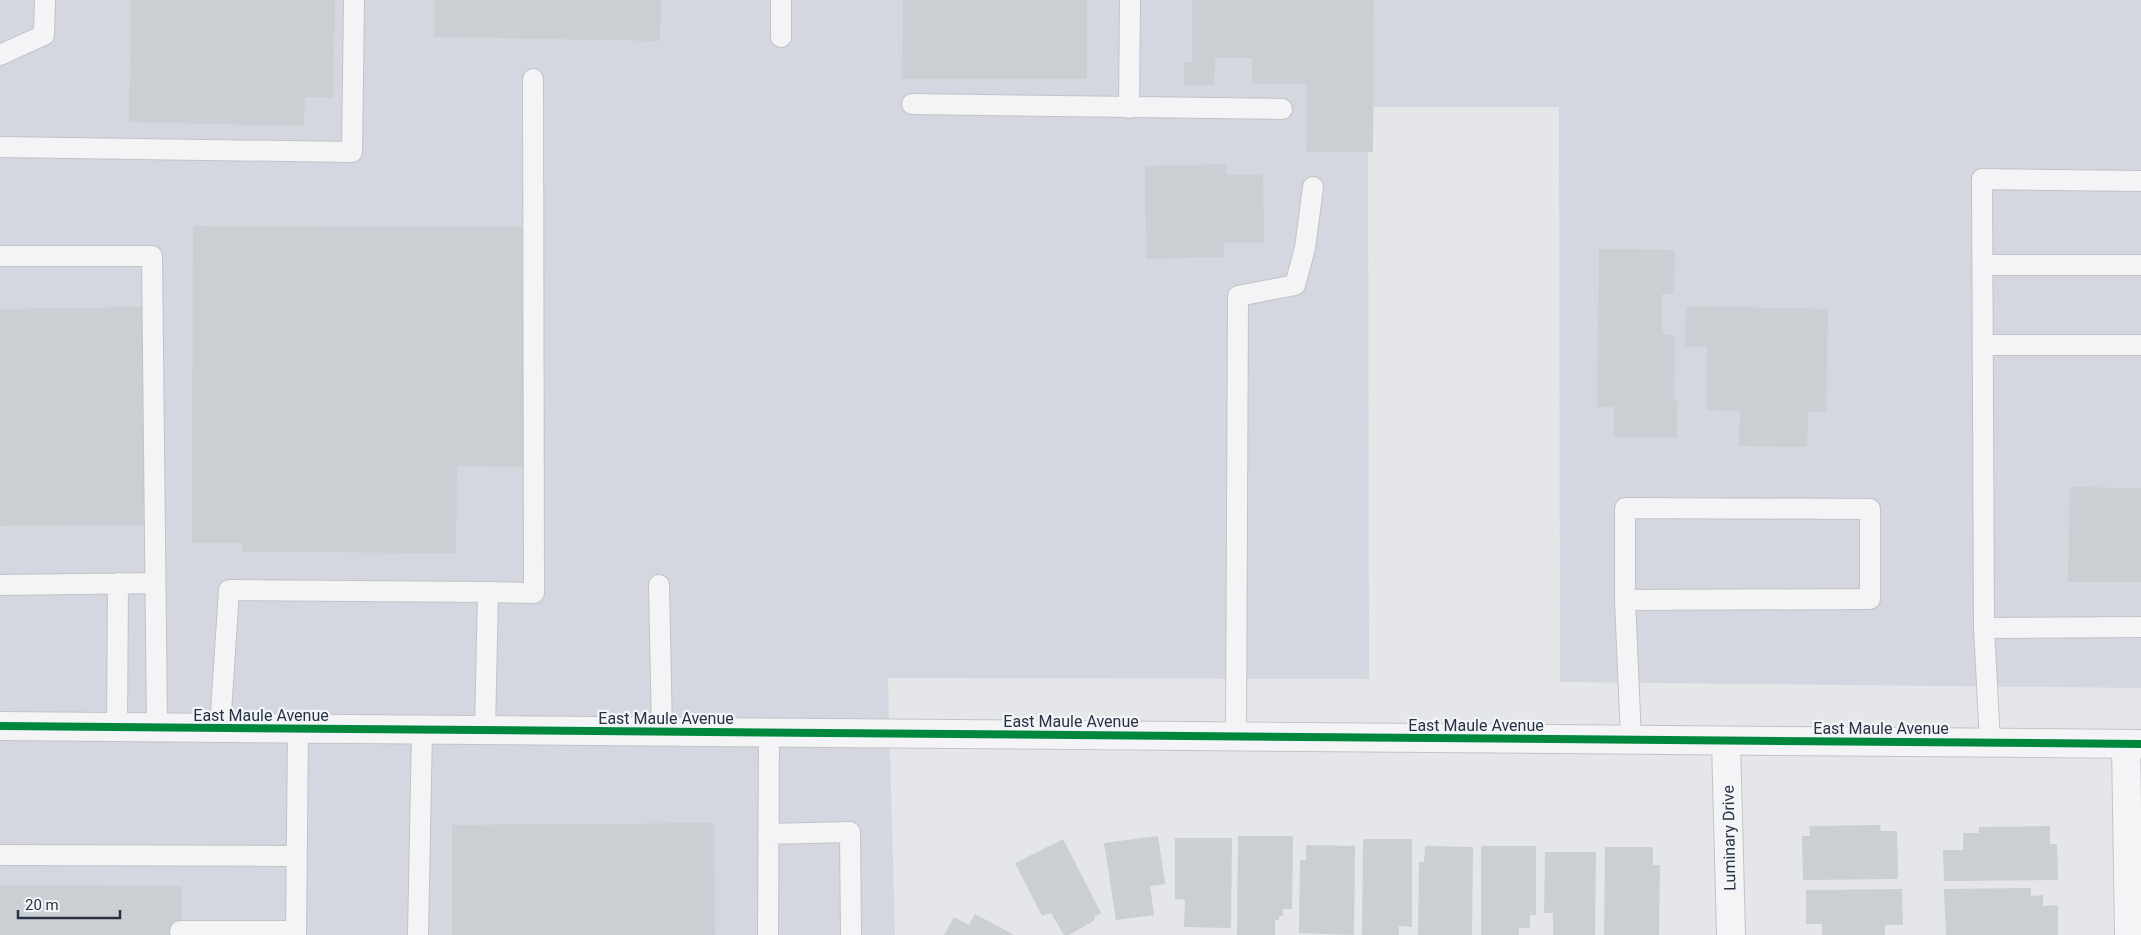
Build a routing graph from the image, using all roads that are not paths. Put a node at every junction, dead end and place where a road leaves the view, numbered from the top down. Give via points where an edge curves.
1 (45, 0) edge
2 (354, 0) edge
3 (780, 0) edge
4 (1130, 0) edge
5 (781, 37) dead end
6 (0, 55) edge
7 (533, 79) dead end
8 (912, 104) dead end
9 (1129, 108) junction
10 (1282, 109) dead end
11 (0, 147) edge
12 (2141, 181) edge
13 (1313, 186) dead end
14 (0, 256) edge
15 (1983, 265) junction
16 (2141, 265) edge
17 (1983, 345) junction
18 (2141, 345) edge
19 (118, 583) junction
20 (155, 583) junction
21 (0, 585) edge
22 (659, 585) dead end
23 (488, 592) junction
24 (1625, 600) junction
25 (2141, 627) edge
26 (1984, 628) junction
27 (0, 726) edge
28 (118, 727) junction
29 (157, 728) junction
30 (220, 728) junction
31 (298, 729) junction
32 (422, 730) junction
33 (485, 730) junction
34 (662, 732) junction
35 (769, 733) junction
36 (1236, 736) junction
37 (1631, 740) junction
38 (1726, 740) junction
39 (1990, 743) junction
40 (2133, 744) edge
41 (768, 834) junction
42 (0, 855) edge
43 (296, 856) junction
44 (180, 931) dead end
45 (296, 933) edge
46 (418, 935) edge
47 (768, 935) edge
48 (851, 935) edge
49 (1731, 935) edge
50 (2129, 935) edge

1 - 6 lane via 44,35
2 - 11 lane via 352,152
3 - 5 lane
4 - 9 lane
7 - 23 lane via 534,593
8 - 9 lane
9 - 10 lane
12 - 15 lane via 1982,179
13 - 36 lane via 1305,248 1295,285 1238,296
14 - 20 lane via 152,256
15 - 16 lane
15 - 17 lane
17 - 18 lane
17 - 26 lane
19 - 20 lane
19 - 21 lane
19 - 28 lane
20 - 29 lane
22 - 34 lane
23 - 30 lane via 229,590
23 - 33 lane
24 - 24 lane via 1625,508 1870,509 1870,599
24 - 37 lane
25 - 26 lane
26 - 39 lane
27 - 28 street, East Maule Avenue
28 - 29 street, East Maule Avenue
29 - 30 street, East Maule Avenue
30 - 31 street, East Maule Avenue
31 - 32 street, East Maule Avenue
31 - 43 lane
32 - 33 street, East Maule Avenue
32 - 46 lane
33 - 34 street, East Maule Avenue
34 - 35 street, East Maule Avenue
35 - 36 street, East Maule Avenue
35 - 41 lane
36 - 37 street, East Maule Avenue
37 - 38 street, East Maule Avenue
38 - 39 street, East Maule Avenue
38 - 49 street, Luminary Drive
39 - 40 street, East Maule Avenue
40 - 50 street
41 - 47 lane
41 - 48 lane via 850,832
42 - 43 lane
43 - 45 lane
44 - 45 lane

